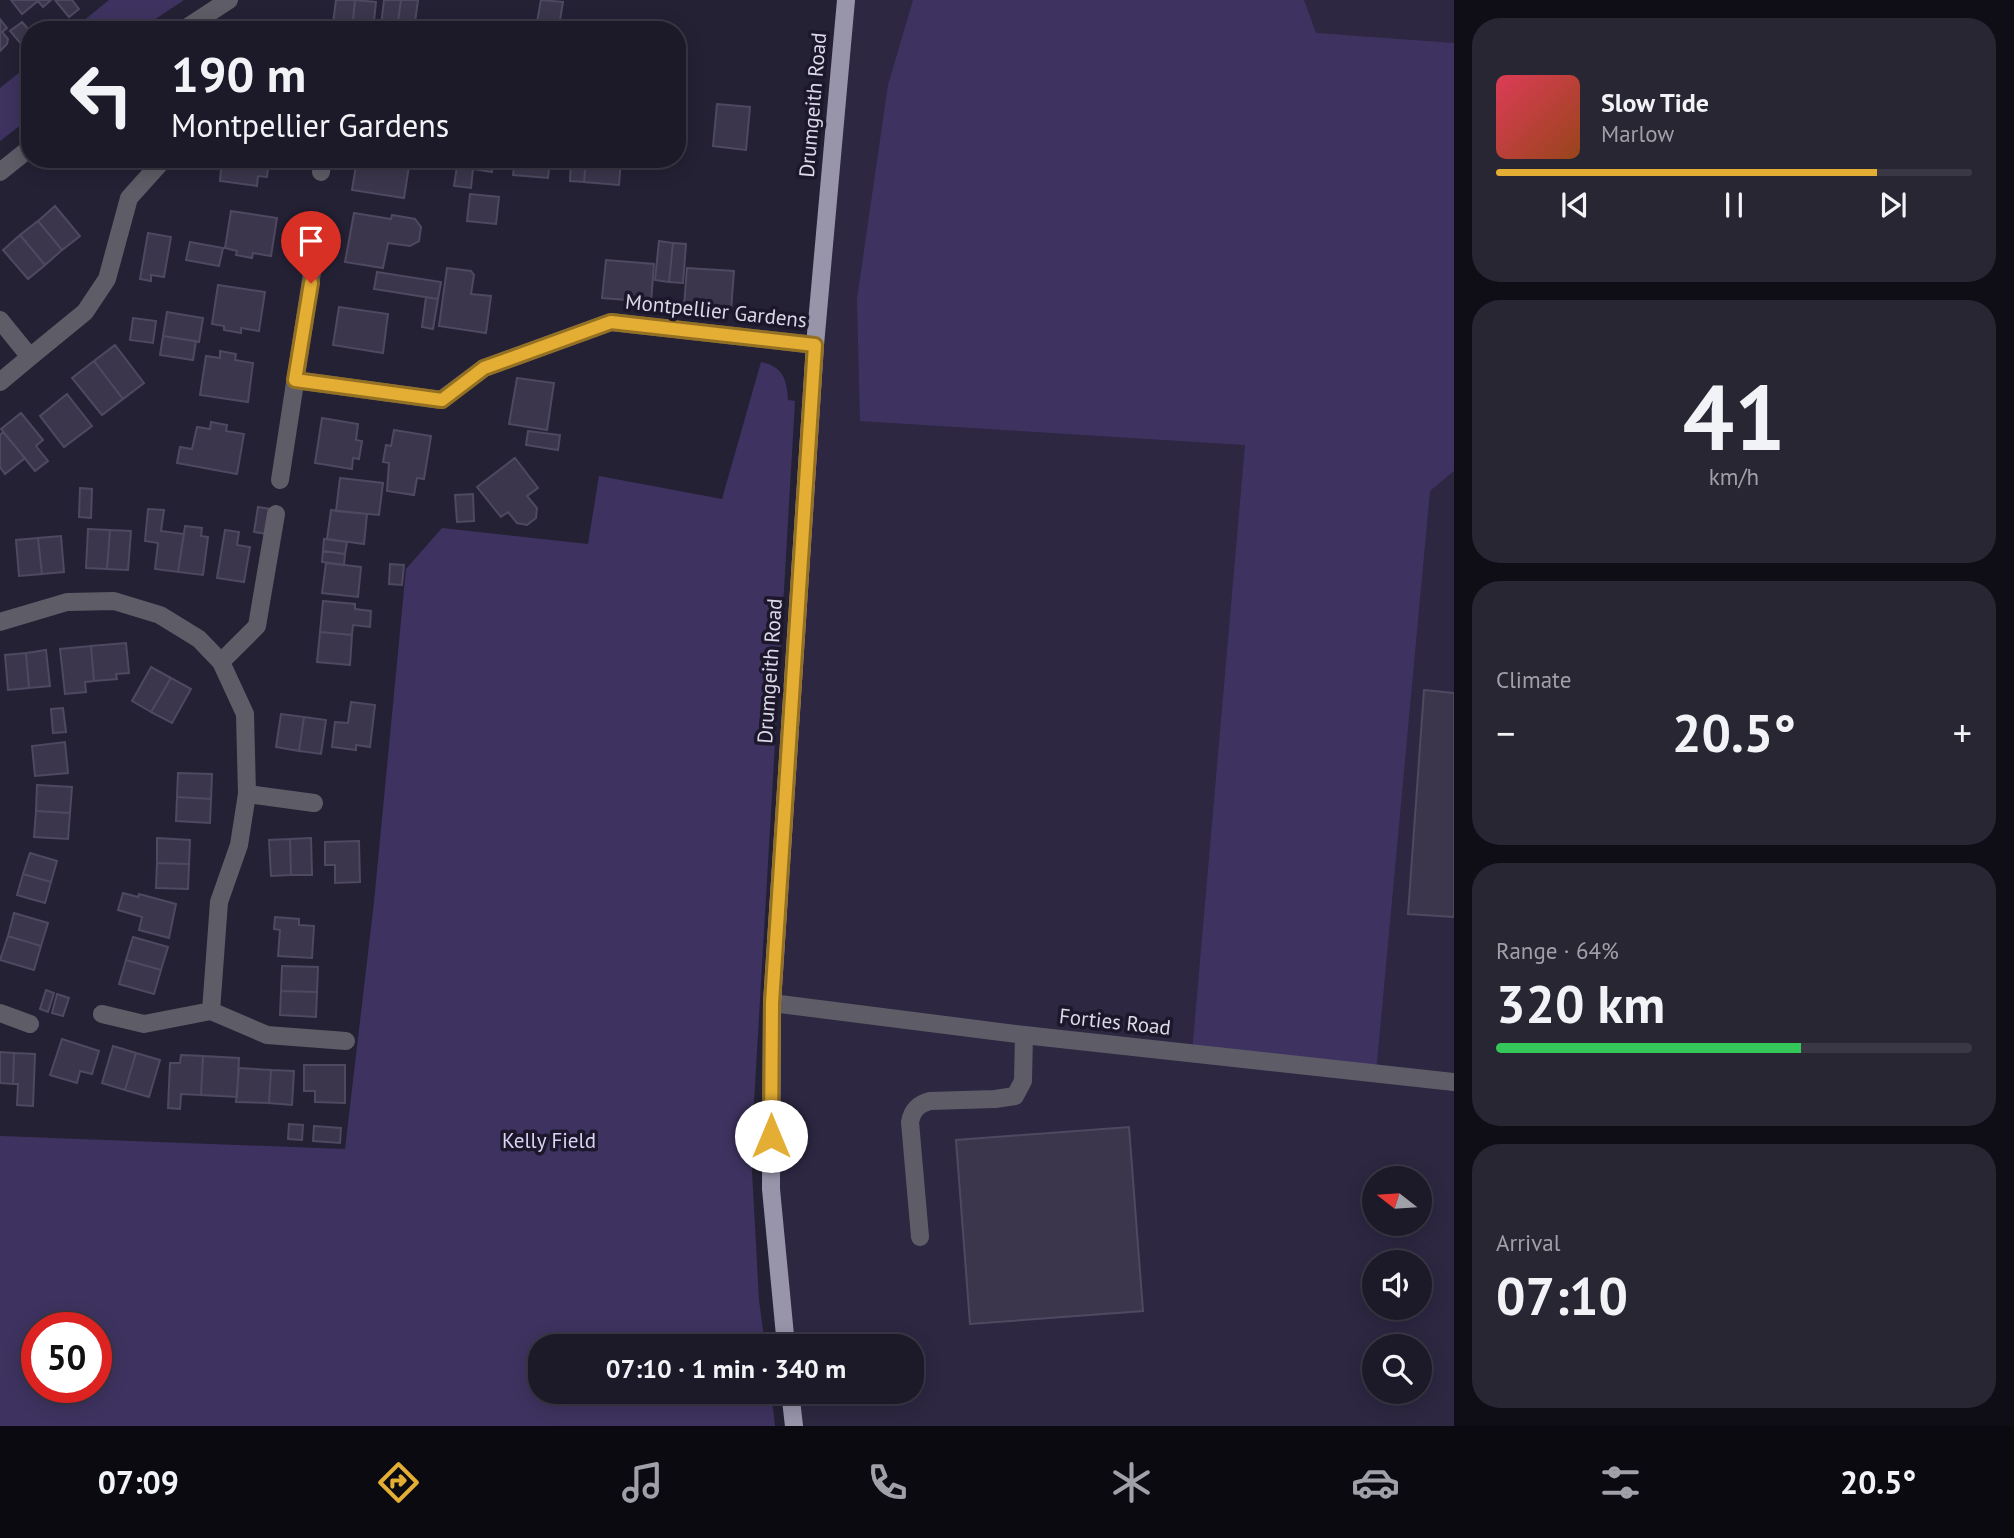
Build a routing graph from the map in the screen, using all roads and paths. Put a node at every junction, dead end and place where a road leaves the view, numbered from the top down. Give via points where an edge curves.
1 (229, 0) edge
2 (846, 0) edge
3 (197, 21) edge
4 (21, 155) edge
5 (156, 168) edge
6 (0, 172) edge
7 (318, 234) dead end
8 (0, 320) edge
9 (815, 345) junction
10 (30, 357) junction
11 (295, 380) junction
12 (0, 382) edge
13 (280, 480) dead end
14 (276, 514) dead end
15 (0, 622) edge
16 (221, 662) junction
17 (247, 794) junction
18 (314, 803) dead end
19 (772, 1003) junction
20 (211, 1011) junction
21 (0, 1013) edge
22 (102, 1014) dead end
23 (30, 1024) dead end
24 (1024, 1035) junction
25 (346, 1041) dead end
26 (1454, 1082) edge
27 (920, 1237) dead end
28 (785, 1334) edge
29 (791, 1404) edge
30 (794, 1426) edge

1 - 3 street
2 - 9 main road, Drumgeith Road
4 - 6 street
5 - 10 street via 129,198 107,279 85,312
7 - 11 street
8 - 10 street
9 - 11 street, Montpellier Gardens via 611,322 484,368 442,400
9 - 19 main road, Drumgeith Road
10 - 12 street
11 - 13 street
14 - 16 street via 257,626
15 - 16 street via 67,602 114,601 160,615 199,639
16 - 17 street via 245,714
17 - 18 street
17 - 20 street via 239,845 219,902
19 - 24 street, Forties Road
19 - 28 main road, Drumgeith Road via 771,1189
20 - 22 street via 144,1024
20 - 25 street via 267,1035
21 - 23 street
24 - 26 street, Forties Road
24 - 27 street via 1023,1081 1015,1096 923,1102 912,1113
29 - 30 main road

